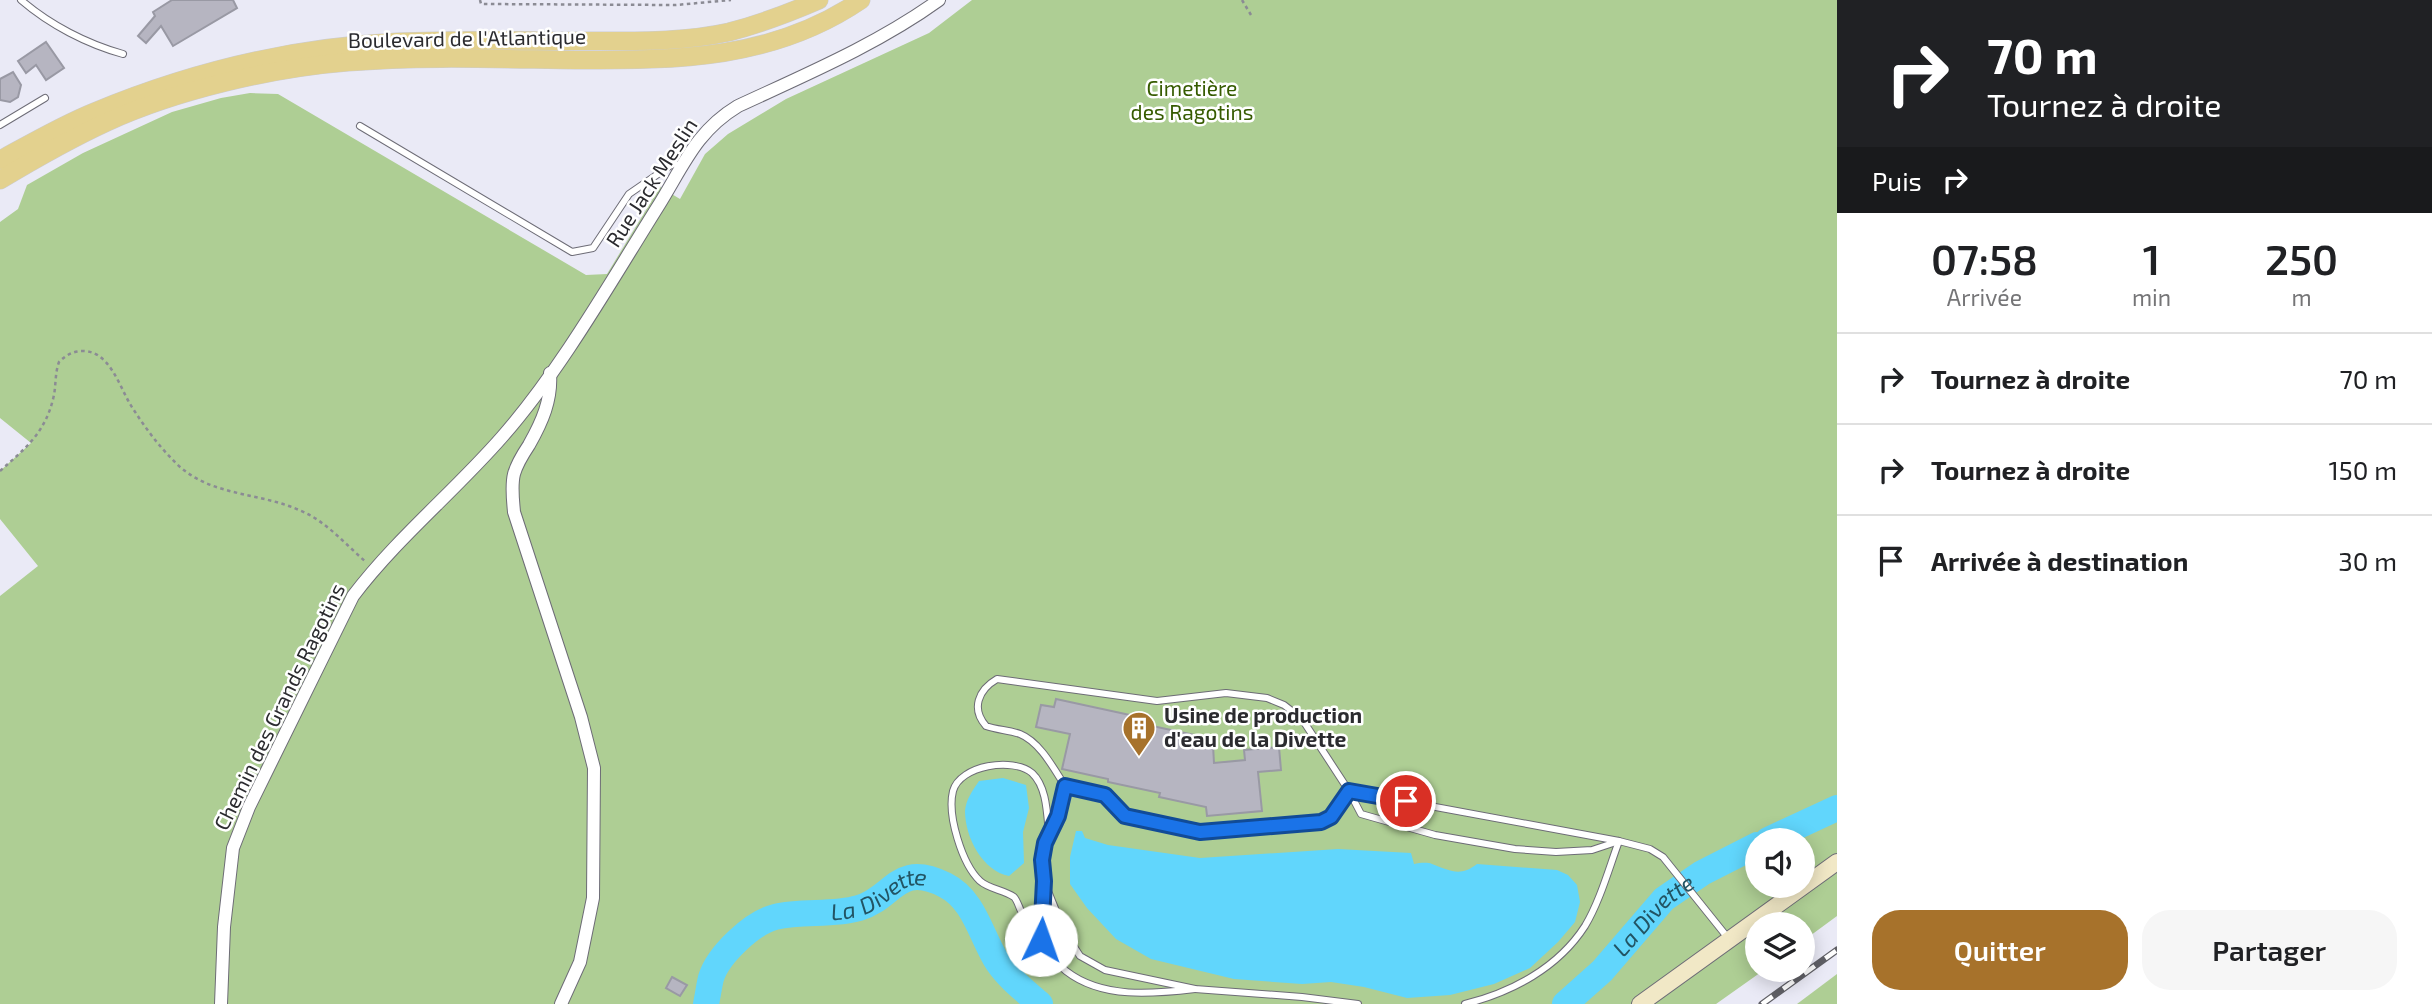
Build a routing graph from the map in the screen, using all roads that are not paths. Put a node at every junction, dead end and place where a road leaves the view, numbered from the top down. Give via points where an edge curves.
1 (21, 0) edge
2 (819, 0) edge
3 (861, 0) edge
4 (939, 0) edge
5 (123, 54) dead end
6 (45, 98) dead end
7 (0, 125) edge
8 (360, 126) dead end
9 (0, 160) edge
10 (680, 167) junction
11 (0, 180) edge
12 (550, 373) junction
13 (1065, 786) junction
14 (1349, 791) junction
15 (1049, 834) junction
16 (1619, 841) junction
17 (1837, 862) edge
18 (1044, 881) junction
19 (1729, 939) junction
20 (1041, 940) junction
21 (1195, 989) junction
22 (221, 1004) edge
23 (561, 1004) edge
24 (1358, 1004) edge
25 (1465, 1004) edge
26 (1640, 1004) edge

1 - 5 lane via 97,47
2 - 9 main road, Boulevard de l'Atlantique via 727,32 667,41 415,42 282,55 225,67 95,111
3 - 11 main road, Boulevard de l'Atlantique via 796,34 708,57 411,59 282,71 162,101 109,121
4 - 10 street, Rue Jack Meslin via 854,51 722,116
6 - 7 lane
8 - 10 lane via 572,252 593,248 629,194 674,163
10 - 12 street, Rue Jack Meslin
12 - 22 street, Chemin des Grands Ragotins via 502,438 374,568 338,624 233,848
12 - 23 street via 547,406 518,463 513,485 514,512 594,768 593,898 580,962
13 - 14 lane via 1105,795 1125,816 1200,832 1321,822 1331,817
13 - 14 lane via 1027,738 998,731 981,720 978,701 988,684 1008,679 1157,701 1226,693 1267,698 1302,719
13 - 15 lane
14 - 16 lane
14 - 16 lane via 1361,814 1435,835 1556,852 1592,850
15 - 18 lane via 1042,860
15 - 20 lane via 1042,790 1024,768 987,766 965,776 954,788 958,840 974,872 981,881 1015,898
16 - 19 lane via 1657,852
16 - 25 lane via 1586,925 1570,947 1527,980
17 - 19 main road
18 - 20 lane
18 - 21 lane via 1065,933 1080,956 1105,970
19 - 26 main road
20 - 21 lane via 1065,970 1081,980 1142,993
21 - 24 lane

